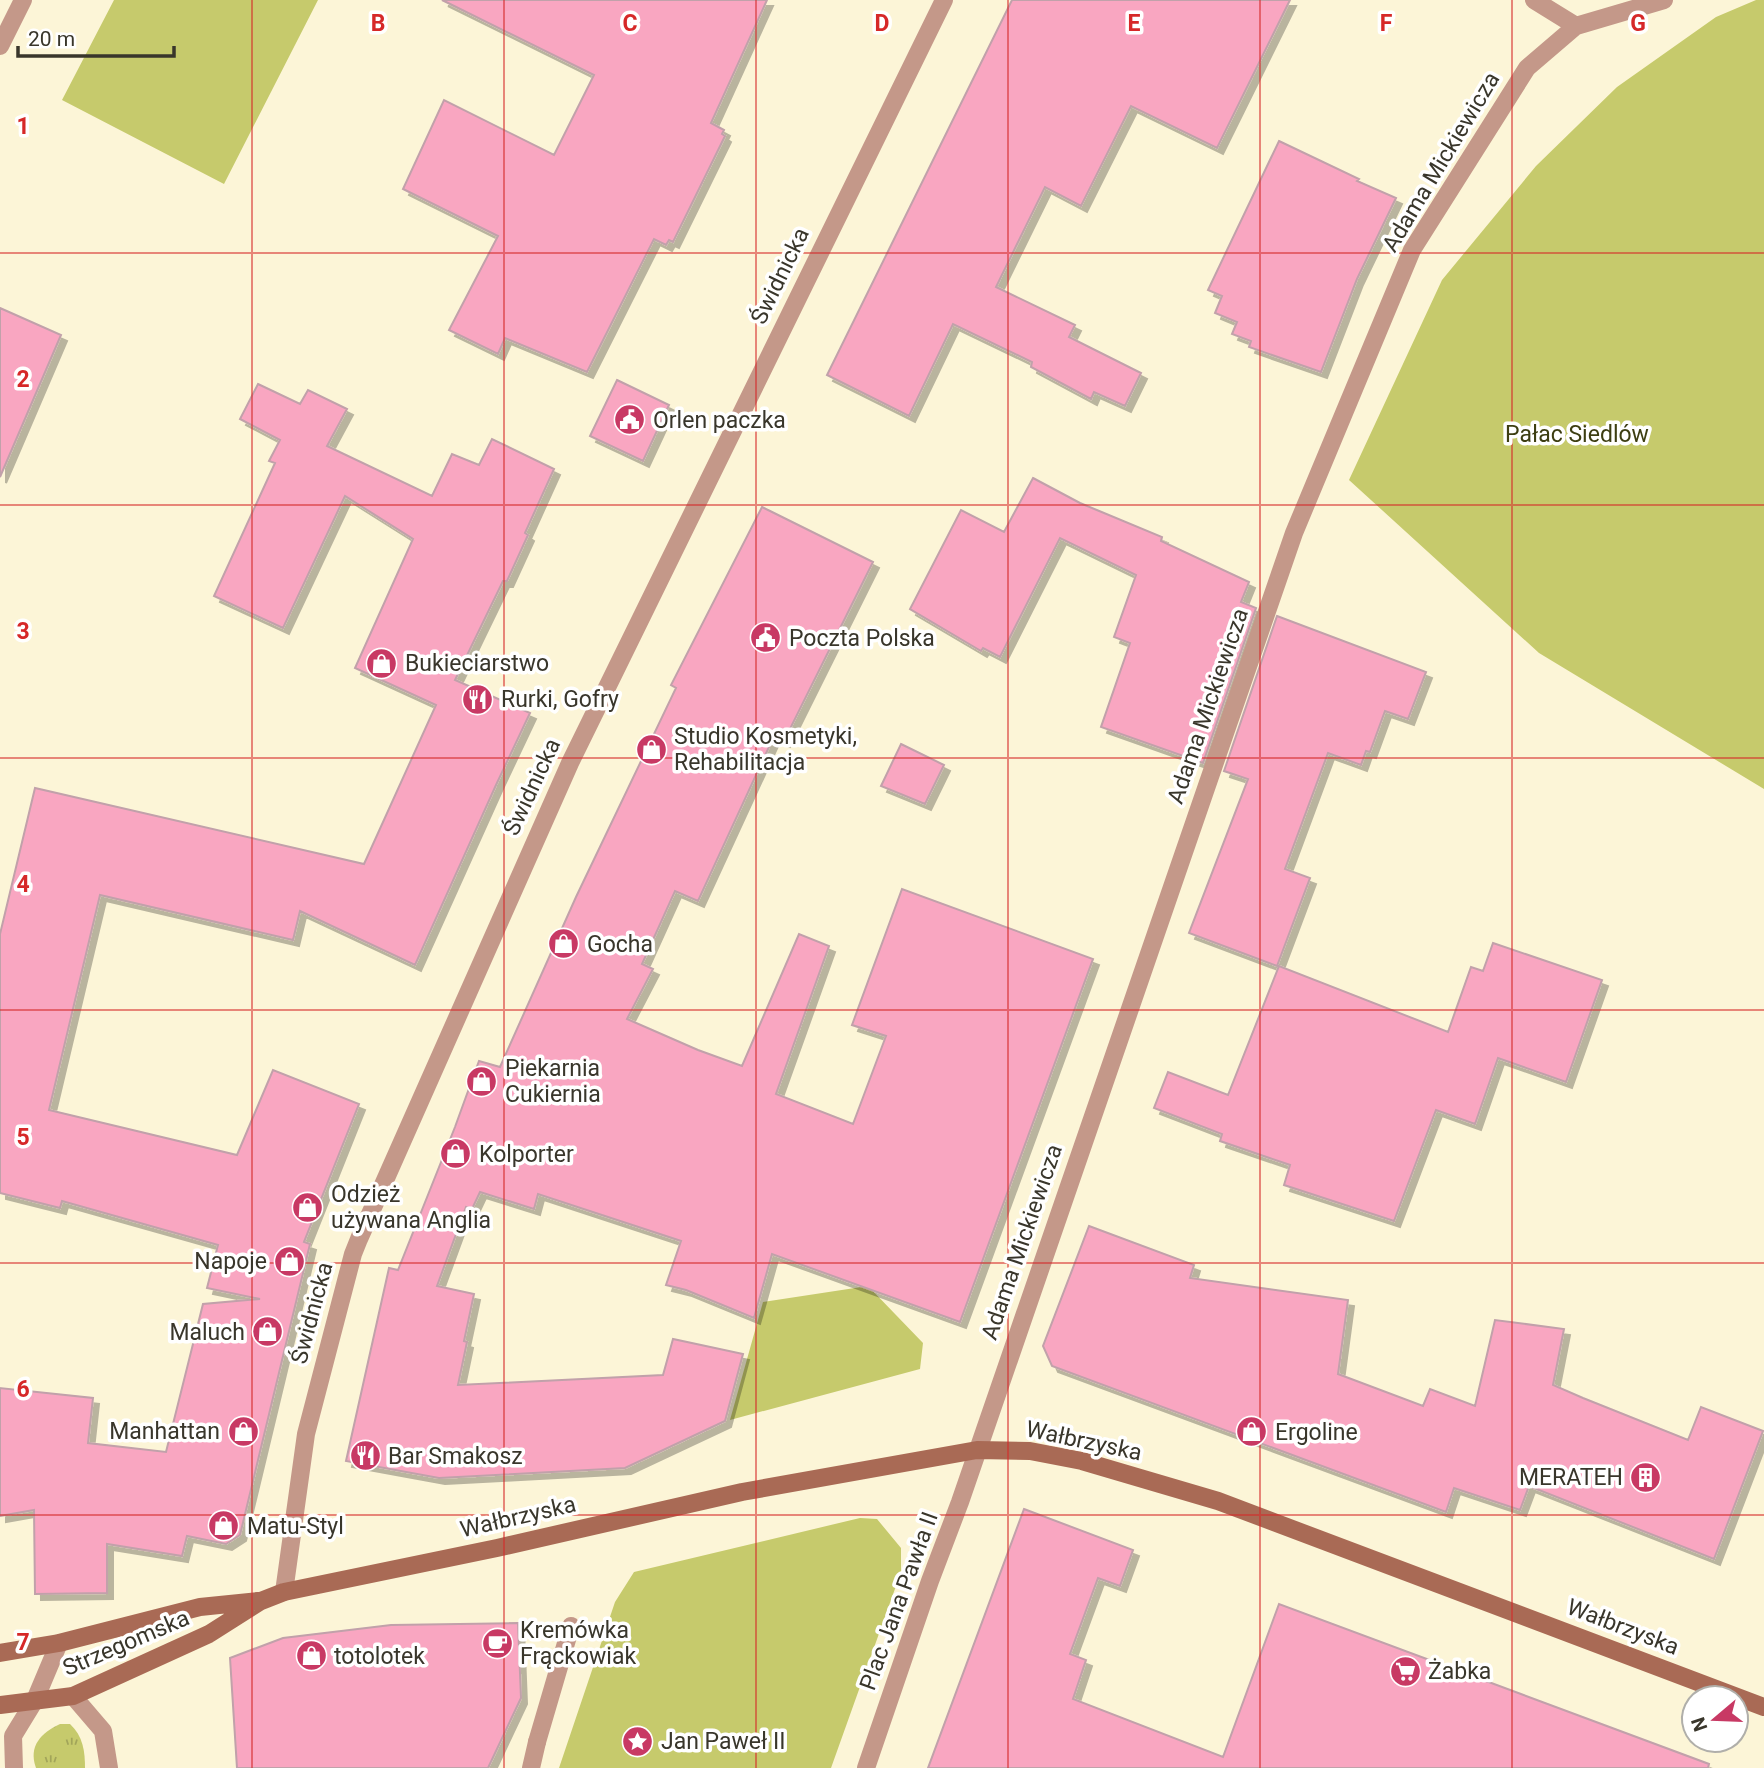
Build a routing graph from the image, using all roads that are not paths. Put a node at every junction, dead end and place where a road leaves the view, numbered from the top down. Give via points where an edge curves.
1 (23, 0) edge
2 (944, 0) edge
3 (1534, 0) edge
4 (1664, 0) edge
5 (1576, 26) junction
6 (0, 46) edge
7 (977, 1450) junction
8 (284, 1592) junction
9 (261, 1601) junction
10 (571, 1626) dead end
11 (59, 1643) junction
12 (0, 1653) edge
13 (73, 1696) junction
14 (35, 1700) junction
15 (0, 1705) edge
16 (1764, 1707) edge
17 (14, 1768) edge
18 (109, 1768) edge
19 (531, 1768) edge
20 (866, 1768) edge

1 - 6 street
2 - 8 street, Świdnicka via 570,763 359,1239 306,1434
3 - 5 street
4 - 5 street
5 - 7 street, Adama Mickiewicza via 1527,68 1412,250 1294,533
7 - 8 main road, Wałbrzyska via 742,1492
7 - 16 main road, Wałbrzyska via 1030,1451 1082,1461 1218,1502
7 - 20 street, Plac Jana Pawła II
8 - 9 main road, Strzegomska
9 - 11 main road, Strzegomska via 200,1607
9 - 13 main road, Strzegomska via 209,1634
10 - 19 street
11 - 12 main road, Strzegomska
11 - 14 street
13 - 14 main road, Strzegomska
13 - 18 street via 103,1731
14 - 15 main road, Strzegomska
14 - 17 street via 13,1736

